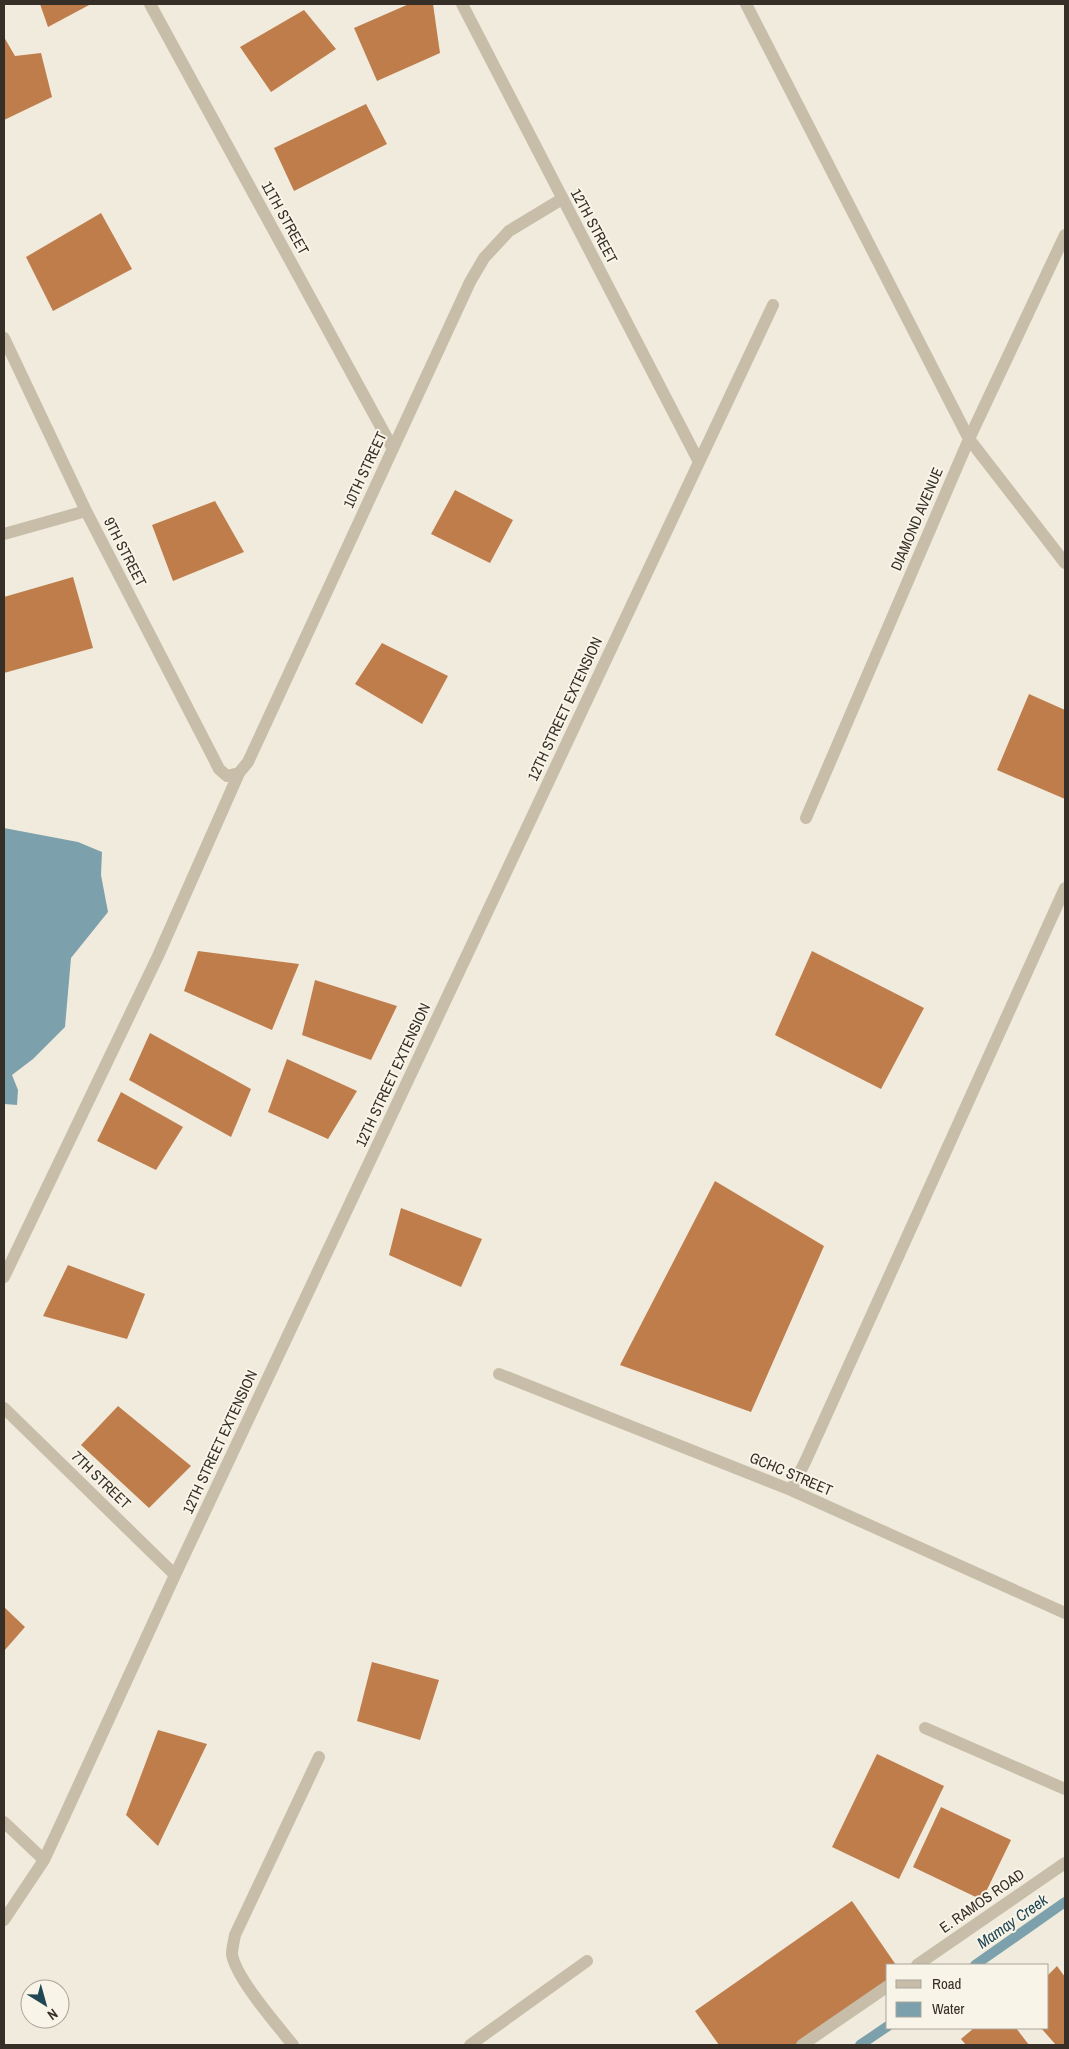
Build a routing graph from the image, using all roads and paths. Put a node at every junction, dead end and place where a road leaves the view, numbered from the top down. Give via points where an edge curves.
1 (150, 4) edge
2 (462, 4) edge
3 (746, 4) edge
4 (562, 199) junction
5 (1065, 235) edge
6 (773, 305) dead end
7 (4, 338) edge
8 (969, 439) junction
9 (393, 449) junction
10 (699, 462) junction
11 (86, 511) junction
12 (4, 534) edge
13 (1065, 563) edge
14 (233, 774) junction
15 (806, 818) dead end
16 (1065, 888) edge
17 (4, 1276) edge
18 (500, 1374) dead end
19 (4, 1408) edge
20 (791, 1490) junction
21 (175, 1576) junction
22 (1065, 1613) edge
23 (925, 1728) dead end
24 (319, 1756) dead end
25 (1065, 1789) edge
26 (4, 1822) edge
27 (44, 1860) junction
28 (1065, 1863) edge
29 (4, 1920) edge
30 (587, 1961) dead end
31 (918, 1964) edge
32 (886, 1987) edge
33 (293, 2045) edge
34 (470, 2045) edge
35 (802, 2045) edge

1 - 9 street, 11TH STREET
2 - 4 street, 12TH STREET
3 - 8 street
4 - 9 street, 10TH STREET via 509,231 484,258
4 - 10 street, 12TH STREET
5 - 8 street, DIAMOND AVENUE
6 - 10 street, 12TH STREET EXTENSION
7 - 11 street, 9TH STREET
8 - 13 street
8 - 15 street, DIAMOND AVENUE
9 - 14 street, 10TH STREET via 248,762
10 - 21 street, 12TH STREET EXTENSION
11 - 12 street
11 - 14 street, 9TH STREET via 219,769
14 - 17 street, 10TH STREET via 158,956
16 - 20 street
18 - 20 street, GCHC STREET
19 - 21 street, 7TH STREET
20 - 22 street, GCHC STREET
21 - 27 street, 12TH STREET EXTENSION
23 - 25 street
24 - 33 street via 235,1935 232,1953 236,1967 248,1986
26 - 27 street
27 - 29 street, 12TH STREET EXTENSION
28 - 31 street, E. RAMOS ROAD
30 - 34 street
32 - 35 street

